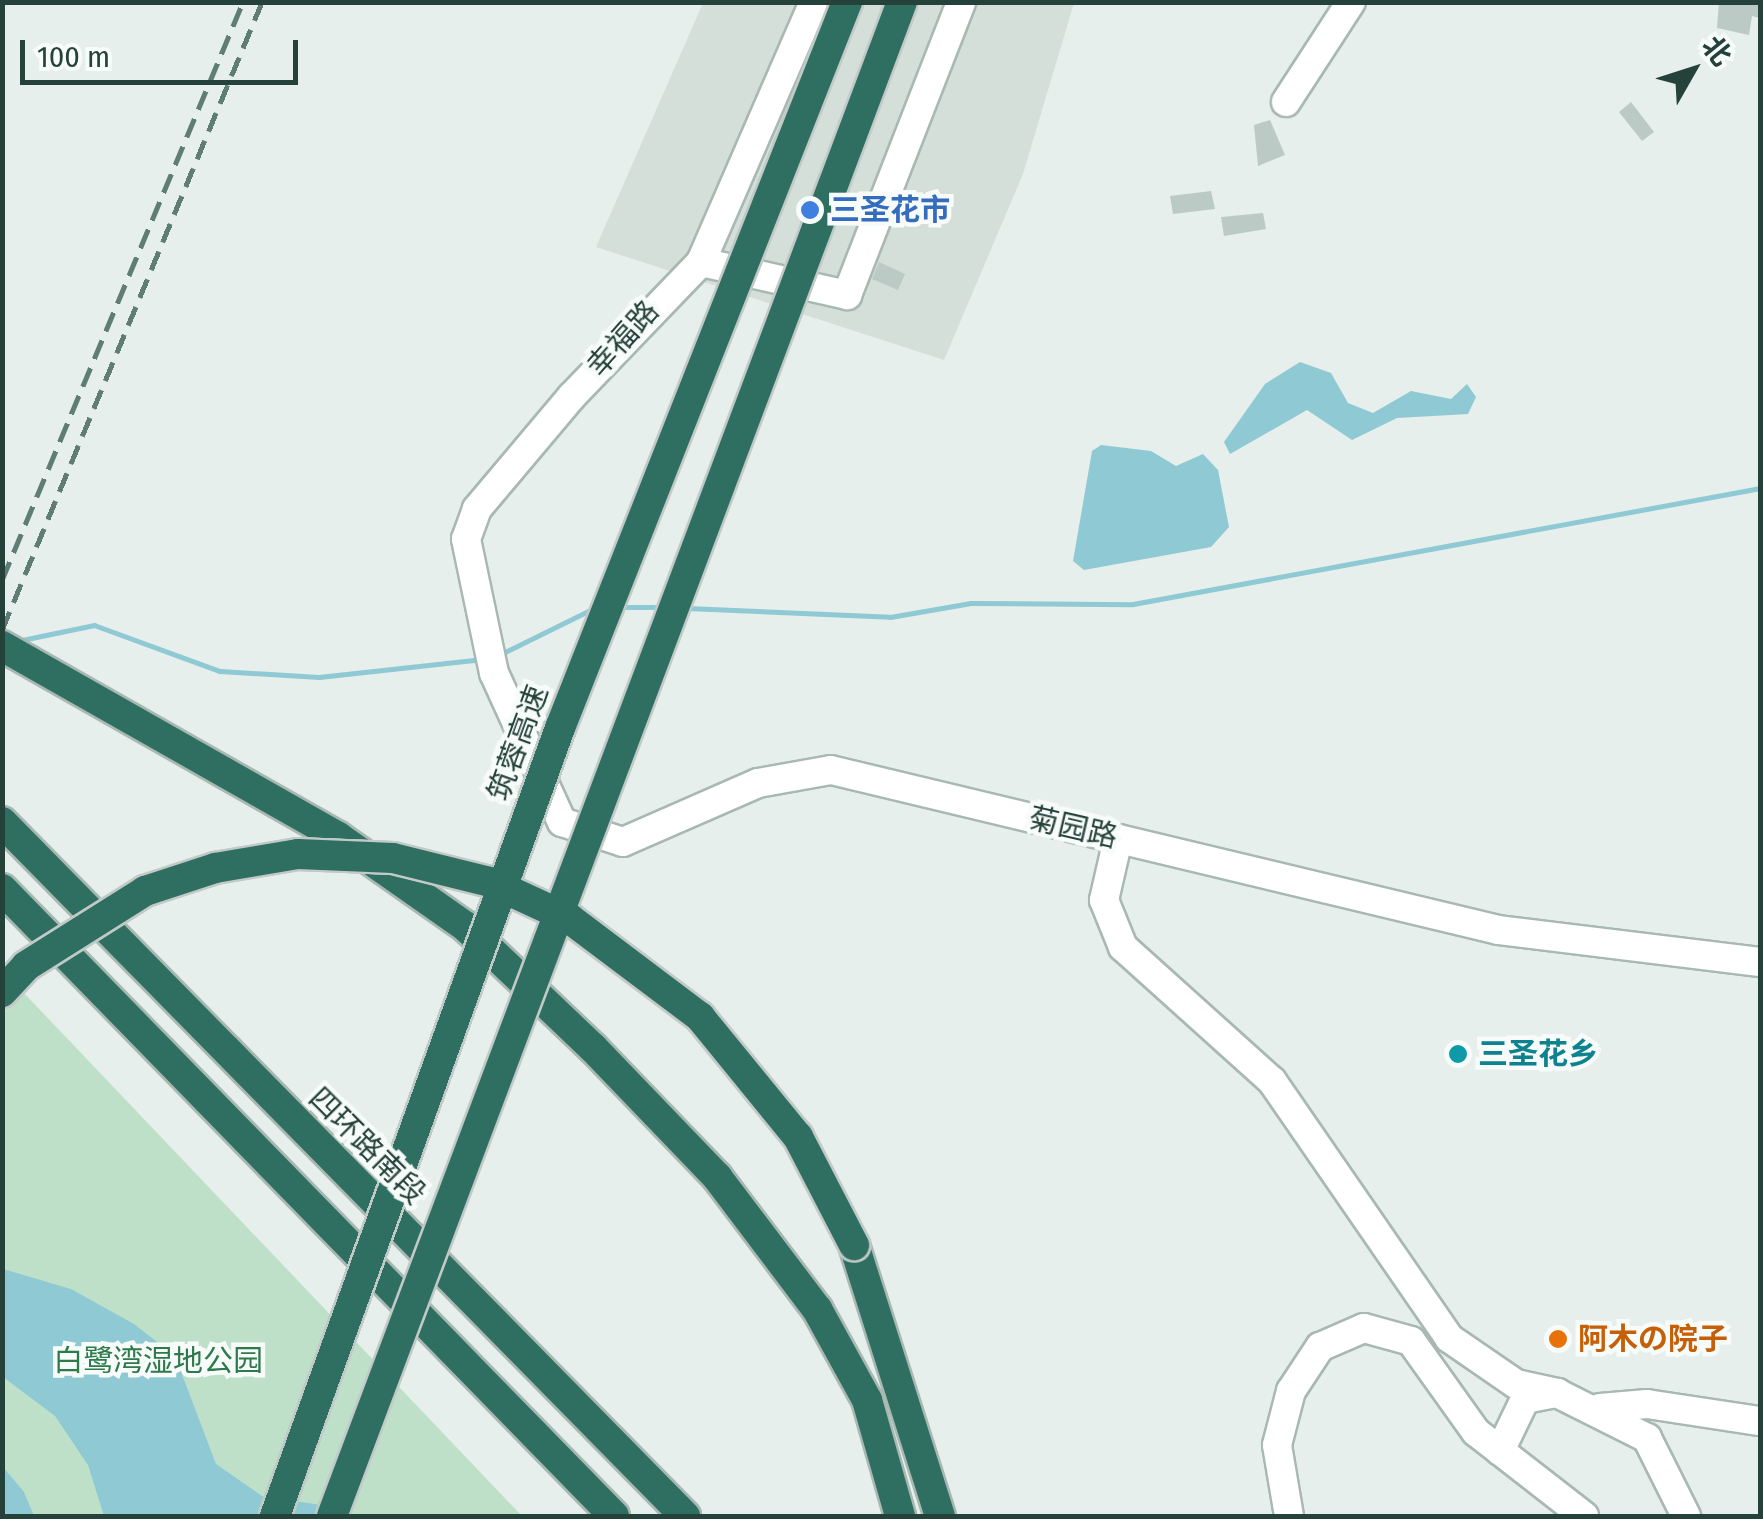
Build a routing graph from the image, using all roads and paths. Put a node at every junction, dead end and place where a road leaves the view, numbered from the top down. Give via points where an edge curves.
1 (814, 2) edge
2 (847, 2) edge
3 (902, 2) edge
4 (962, 2) edge
5 (1351, 2) edge
6 (1286, 102) dead end
7 (701, 262) junction
8 (2, 646) edge
9 (492, 660) joint
10 (2, 822) edge
11 (1118, 839) junction
12 (2, 889) edge
13 (1760, 962) edge
14 (2, 992) edge
15 (1557, 1393) junction
16 (1600, 1408) junction
17 (1760, 1420) edge
18 (1500, 1451) junction
19 (275, 1516) edge
20 (332, 1516) edge
21 (614, 1516) edge
22 (685, 1516) edge
23 (900, 1516) edge
24 (940, 1516) edge
25 (1290, 1516) edge
26 (1584, 1516) edge
27 (1686, 1516) edge

1 - 7 street, 幸福路
2 - 19 highway, 筑蓉高速, bridge via 560,728
3 - 20 highway, bridge
4 - 7 street via 847,295
5 - 6 street
7 - 9 street, 幸福路 via 651,305 477,509 466,539
8 - 23 highway via 338,837 466,927 718,1177 817,1309 867,1400
9 - 11 street, 菊园路 via 543,794 562,822 591,836 623,842 758,783 831,770
10 - 22 highway, 四环路南段
11 - 13 street, 菊园路 via 1499,930
11 - 15 street via 1104,900 1123,946 1272,1081 1448,1338 1516,1384
12 - 21 highway
14 - 24 highway, bridge via 26,966 145,891 298,854 392,858 474,878 570,919 700,1017 798,1137 854,1246
15 - 16 street
15 - 18 street via 1525,1400
16 - 17 street via 1647,1404
16 - 27 street via 1646,1438
18 - 25 street via 1447,1397 1411,1341 1364,1328 1320,1346 1291,1391 1277,1446
18 - 26 street

